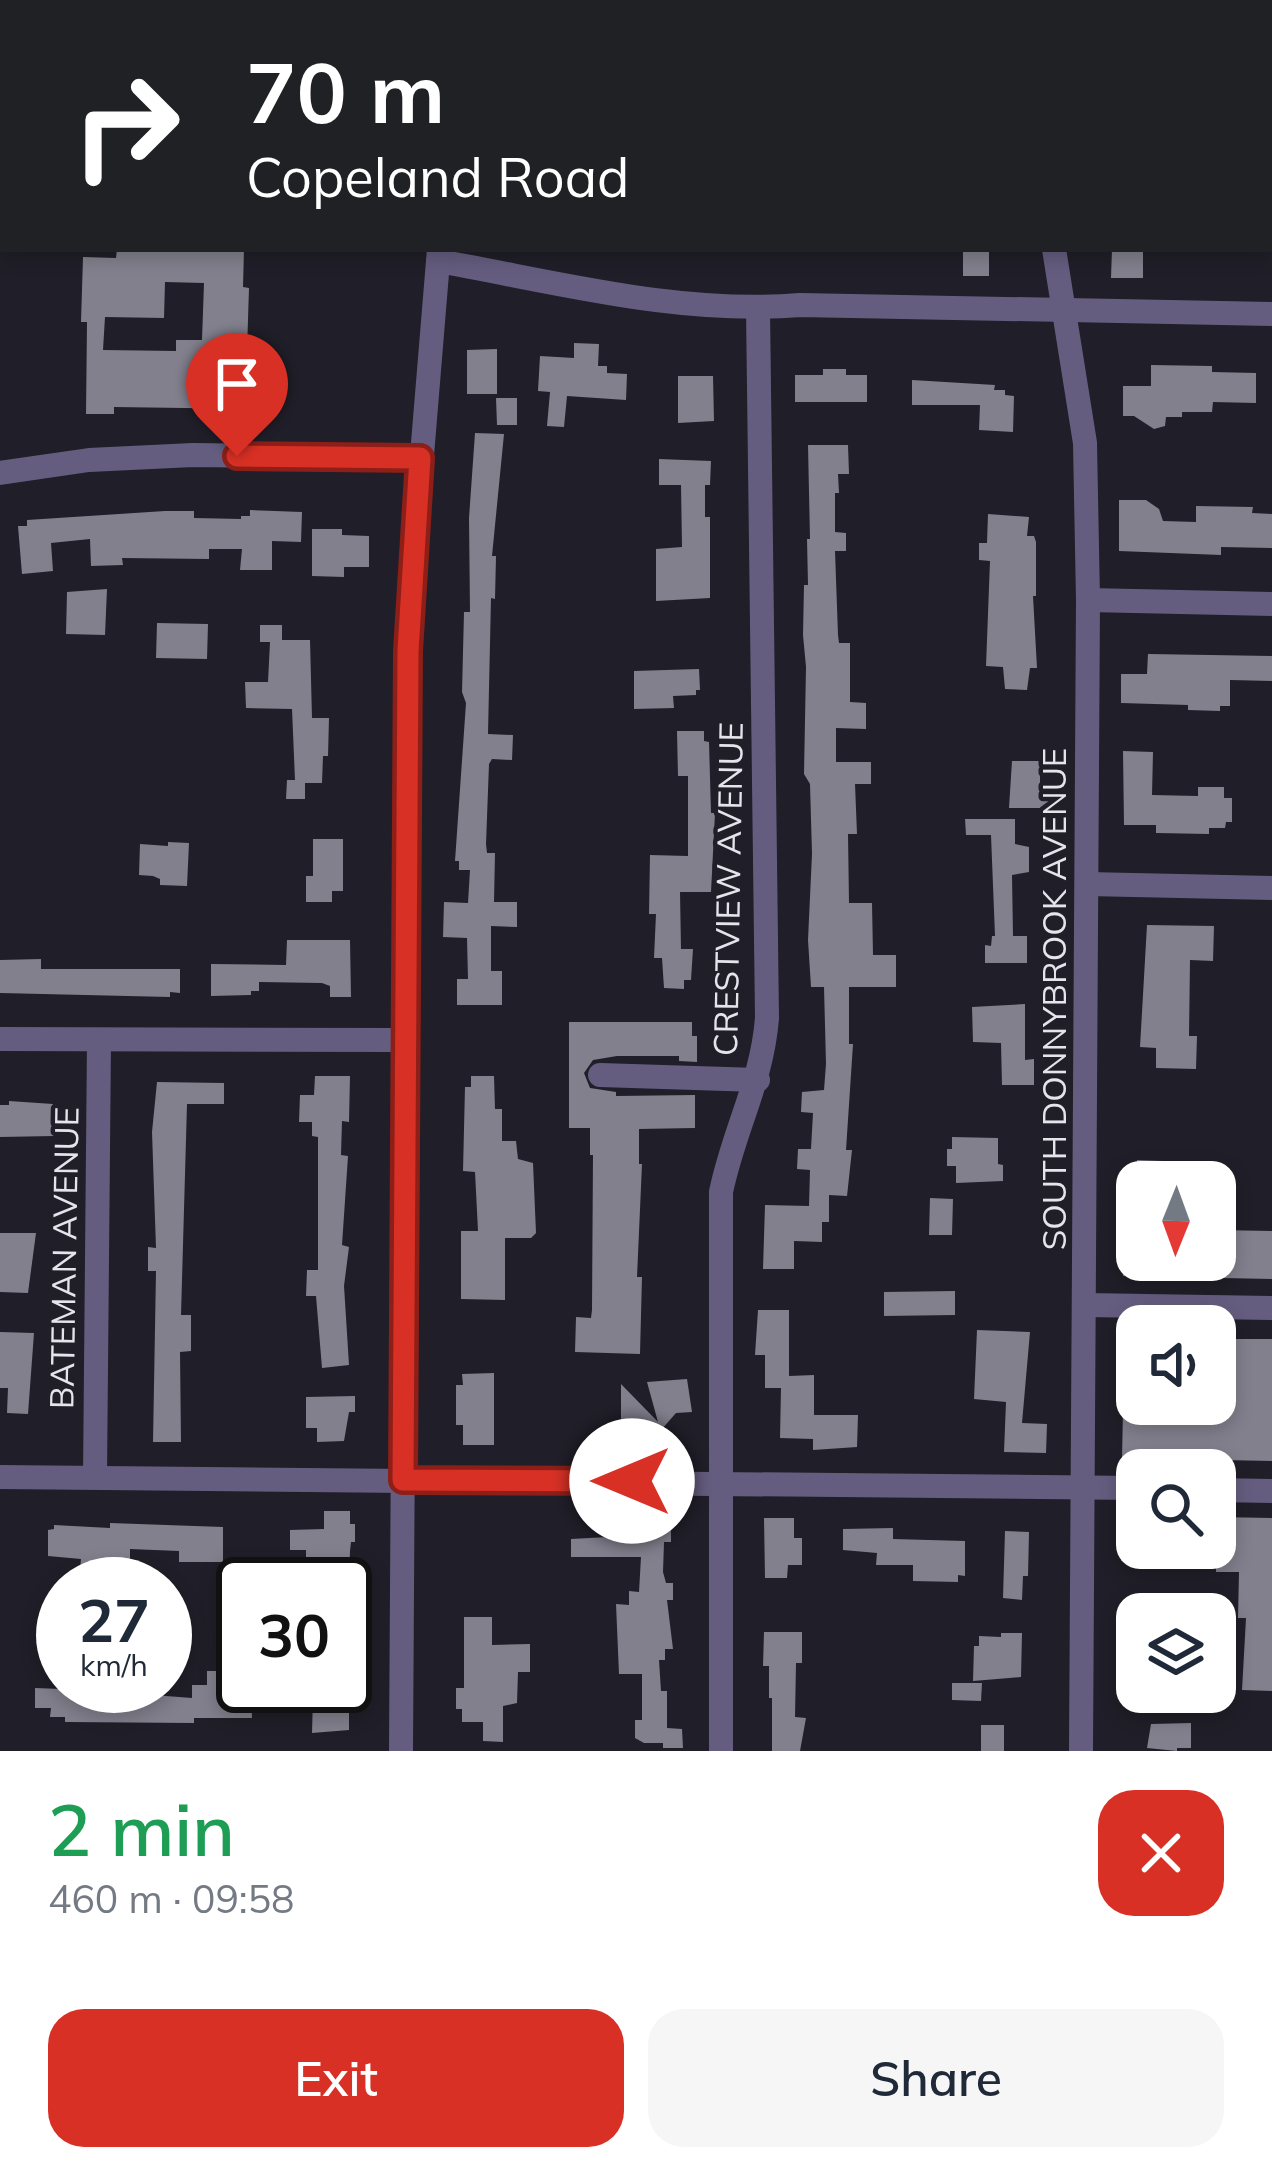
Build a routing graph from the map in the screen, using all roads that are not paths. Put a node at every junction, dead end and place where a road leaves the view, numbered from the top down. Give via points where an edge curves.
1 (1054, 252) edge
2 (438, 255) edge
3 (758, 309) junction
4 (1063, 312) junction
5 (1272, 314) edge
6 (420, 458) junction
7 (0, 473) edge
8 (1088, 600) junction
9 (1272, 604) edge
10 (1088, 884) junction
11 (1272, 888) edge
12 (0, 1039) edge
13 (99, 1040) junction
14 (404, 1040) junction
15 (600, 1075) dead end
16 (758, 1080) junction
17 (1085, 1305) junction
18 (1272, 1308) edge
19 (0, 1477) edge
20 (95, 1477) junction
21 (403, 1480) junction
22 (723, 1481) junction
23 (1080, 1487) junction
24 (1116, 1488) edge
25 (1236, 1490) edge
26 (1272, 1491) edge
27 (401, 1751) edge
28 (721, 1751) edge
29 (1082, 1751) edge

1 - 4 street, SOUTH DONNYBROOK AVENUE
2 - 3 street via 669,303
2 - 6 street
3 - 4 street
3 - 16 street, CRESTVIEW AVENUE via 767,1018
4 - 5 street
4 - 8 street, SOUTH DONNYBROOK AVENUE via 1085,443
6 - 7 street via 193,455
6 - 14 street via 408,625
8 - 9 street
8 - 10 street, SOUTH DONNYBROOK AVENUE
10 - 11 street
10 - 17 street, SOUTH DONNYBROOK AVENUE
12 - 13 street
13 - 14 street
13 - 20 street, BATEMAN AVENUE
14 - 21 street
15 - 16 street
16 - 22 street, CRESTVIEW AVENUE via 731,1142 721,1192
17 - 18 street
17 - 23 street, SOUTH DONNYBROOK AVENUE
19 - 20 street
20 - 21 street
21 - 22 street
21 - 27 street
22 - 23 street
22 - 28 street, CRESTVIEW AVENUE
23 - 24 street
23 - 29 street, SOUTH DONNYBROOK AVENUE
25 - 26 street

